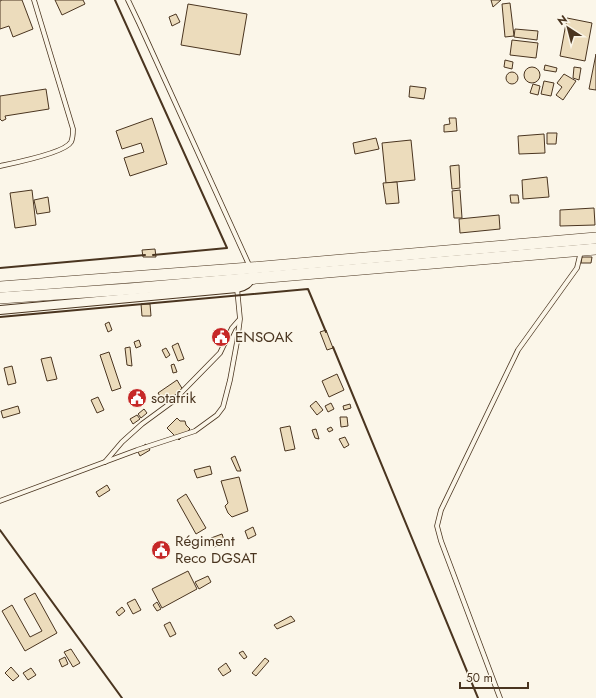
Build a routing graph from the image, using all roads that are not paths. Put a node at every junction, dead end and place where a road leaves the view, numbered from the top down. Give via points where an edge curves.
1 (34, 0) edge
2 (128, 0) edge
3 (0, 166) edge
4 (596, 238) edge
5 (596, 249) edge
6 (581, 251) junction
7 (250, 273) junction
8 (0, 287) edge
9 (238, 288) junction
10 (0, 298) edge
11 (0, 310) edge
12 (240, 319) junction
13 (104, 462) junction
14 (0, 501) edge
15 (500, 698) edge

1 - 3 lane via 74,129 71,142 65,148
2 - 7 lane
4 - 7 street
5 - 6 street
6 - 7 street
6 - 15 lane via 576,268 518,350 441,510 437,526
7 - 8 street
7 - 9 street via 243,287
7 - 10 street
9 - 11 street
9 - 12 lane
12 - 13 lane via 232,328 220,353 172,402 142,424
12 - 13 lane via 230,380 223,407 217,415 195,431
13 - 14 lane

